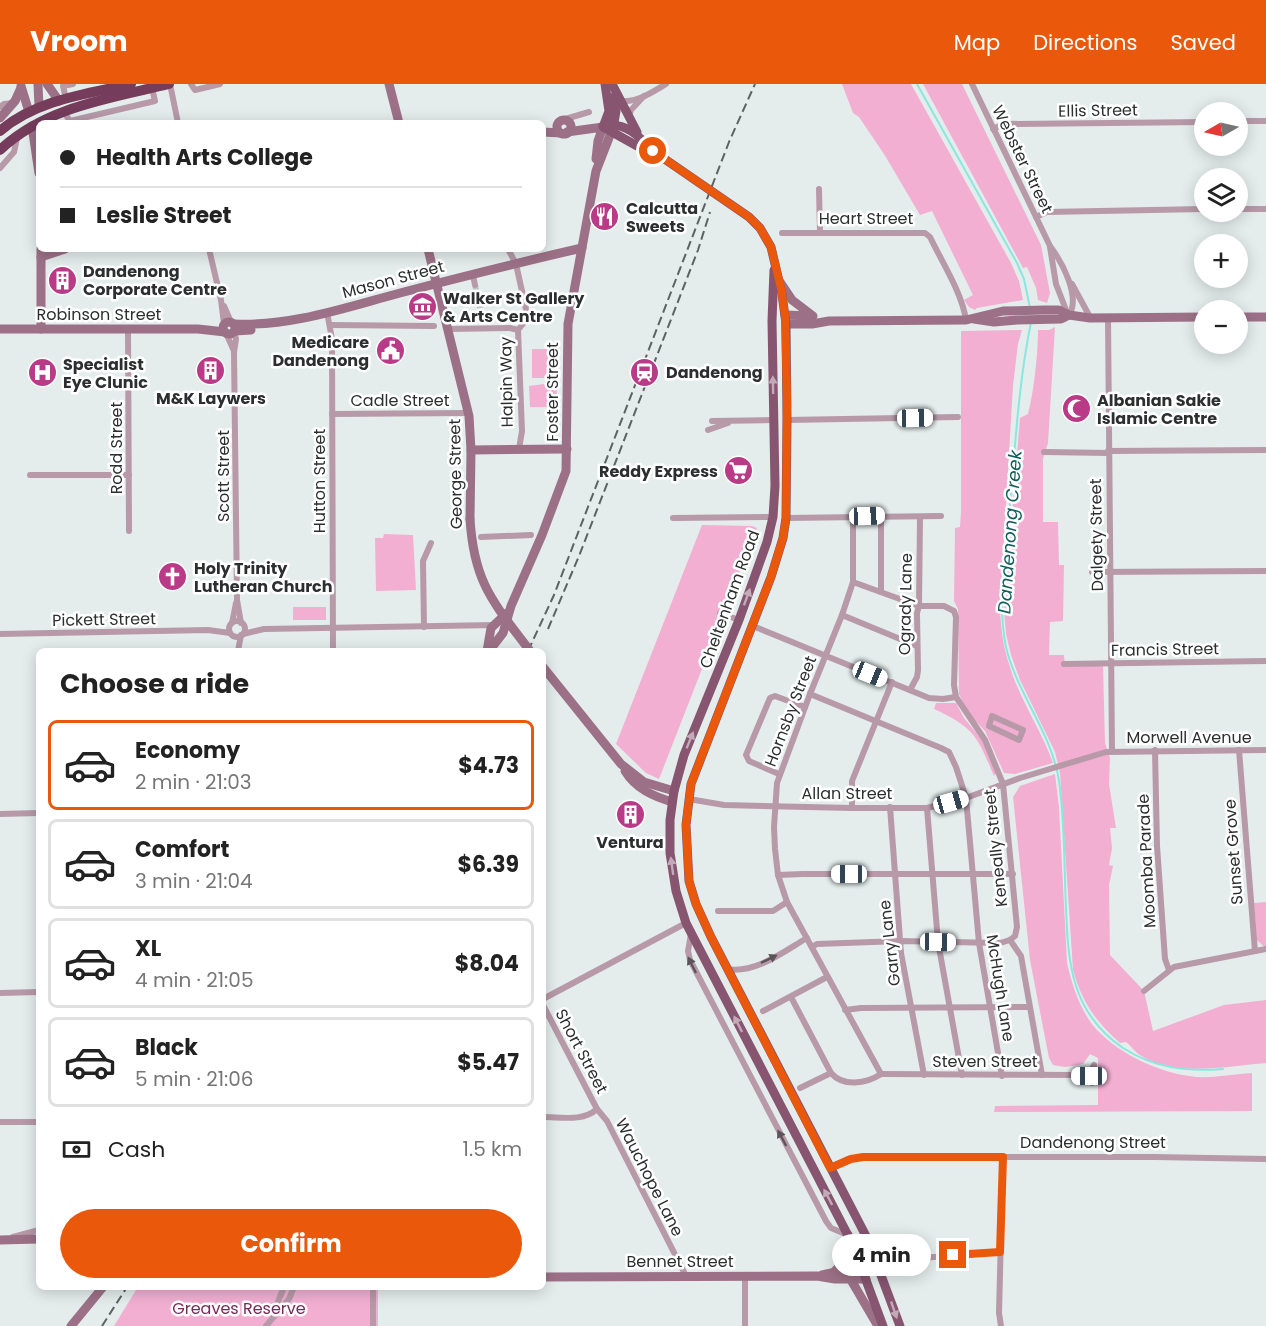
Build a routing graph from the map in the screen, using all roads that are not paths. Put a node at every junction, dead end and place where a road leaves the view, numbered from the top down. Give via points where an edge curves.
1 (38, 84) edge
2 (46, 84) edge
3 (73, 84) edge
4 (131, 84) edge
5 (170, 84) edge
6 (191, 84) edge
7 (220, 84) edge
8 (389, 84) edge
9 (609, 84) edge
10 (666, 84) edge
11 (972, 84) edge
12 (21, 86) edge
13 (645, 96) junction
14 (620, 100) junction
15 (13, 103) junction
16 (63, 104) junction
17 (0, 107) edge
18 (34, 110) junction
19 (589, 112) dead end
20 (0, 118) edge
21 (36, 120) edge
22 (41, 120) edge
23 (177, 120) edge
24 (398, 120) edge
25 (561, 121) junction
26 (629, 121) junction
27 (1248, 121) edge
28 (1266, 121) edge
29 (1194, 122) edge
30 (36, 124) edge
31 (608, 126) junction
32 (586, 129) junction
33 (993, 129) junction
34 (0, 130) edge
35 (546, 131) edge
36 (546, 132) edge
37 (565, 133) junction
38 (18, 135) junction
39 (641, 138) junction
40 (597, 145) junction
41 (0, 150) edge
42 (653, 151) junction
43 (0, 168) edge
44 (596, 171) junction
45 (819, 189) dead end
46 (1266, 208) edge
47 (1194, 209) edge
48 (1248, 209) edge
49 (1036, 217) junction
50 (782, 232) dead end
51 (819, 232) junction
52 (1050, 246) junction
53 (582, 248) junction
54 (58, 252) edge
55 (210, 252) edge
56 (429, 252) edge
57 (510, 252) edge
58 (41, 253) edge
59 (516, 264) junction
60 (775, 267) junction
61 (1067, 276) junction
62 (779, 280) junction
63 (436, 283) junction
64 (1058, 290) junction
65 (327, 312) junction
66 (1045, 313) junction
67 (317, 315) junction
68 (1069, 315) junction
69 (813, 316) junction
70 (1194, 317) edge
71 (1248, 317) edge
72 (1090, 318) junction
73 (1108, 318) junction
74 (1266, 318) edge
75 (785, 319) junction
76 (970, 320) junction
77 (772, 321) junction
78 (829, 321) junction
79 (260, 324) joint
80 (330, 325) junction
81 (434, 326) dead end
82 (128, 328) junction
83 (229, 328) junction
84 (0, 329) edge
85 (41, 329) junction
86 (448, 329) junction
87 (515, 329) junction
88 (469, 413) junction
89 (332, 414) junction
90 (958, 417) dead end
91 (773, 420) junction
92 (788, 420) junction
93 (712, 421) dead end
94 (734, 421) junction
95 (708, 430) dead end
96 (567, 449) junction
97 (471, 450) junction
98 (519, 450) junction
99 (1266, 450) edge
100 (1044, 452) dead end
101 (1108, 452) junction
102 (30, 475) dead end
103 (129, 475) junction
104 (853, 516) junction
105 (881, 516) junction
106 (920, 516) junction
107 (941, 516) dead end
108 (773, 517) junction
109 (673, 518) dead end
110 (786, 518) junction
111 (129, 531) dead end
112 (531, 535) dead end
113 (481, 537) dead end
114 (431, 543) dead end
115 (1266, 571) edge
116 (1092, 572) dead end
117 (1110, 572) junction
118 (853, 582) junction
119 (881, 592) junction
120 (237, 600) junction
121 (511, 606) junction
122 (919, 606) junction
123 (720, 613) dead end
124 (842, 615) junction
125 (739, 620) junction
126 (242, 623) junction
127 (231, 624) junction
128 (753, 626) junction
129 (333, 627) junction
130 (424, 627) junction
131 (264, 629) junction
132 (208, 630) junction
133 (494, 630) junction
134 (0, 634) edge
135 (237, 634) junction
136 (502, 634) junction
137 (916, 646) junction
138 (237, 648) edge
139 (333, 648) edge
140 (489, 648) edge
141 (490, 648) edge
142 (528, 648) edge
143 (826, 656) junction
144 (1266, 661) edge
145 (1111, 662) junction
146 (1064, 664) dead end
147 (546, 671) edge
148 (892, 682) junction
149 (910, 690) junction
150 (810, 694) junction
151 (956, 696) junction
152 (805, 707) junction
153 (877, 722) junction
154 (988, 726) joint
155 (1155, 750) junction
156 (1239, 750) junction
157 (1266, 750) edge
158 (1112, 751) junction
159 (1083, 758) joint
160 (621, 764) junction
161 (779, 774) junction
162 (1003, 784) junction
163 (674, 791) junction
164 (966, 798) junction
165 (689, 799) junction
166 (672, 802) junction
167 (776, 806) junction
168 (890, 807) junction
169 (927, 807) junction
170 (852, 808) junction
171 (36, 813) edge
172 (0, 814) edge
173 (896, 874) junction
174 (1013, 874) junction
175 (778, 875) junction
176 (932, 875) junction
177 (973, 875) junction
178 (787, 902) junction
179 (718, 911) dead end
180 (686, 923) junction
181 (691, 934) junction
182 (807, 938) junction
183 (1010, 940) junction
184 (900, 941) junction
185 (938, 942) junction
186 (979, 942) junction
187 (812, 947) junction
188 (1266, 949) edge
189 (1255, 951) junction
190 (727, 969) junction
191 (1169, 970) junction
192 (827, 976) junction
193 (1144, 991) dead end
194 (36, 992) edge
195 (0, 993) edge
196 (546, 997) edge
197 (791, 997) junction
198 (911, 1007) junction
199 (950, 1007) junction
200 (990, 1007) junction
201 (1029, 1007) junction
202 (844, 1010) junction
203 (546, 1011) edge
204 (763, 1011) dead end
205 (1094, 1065) dead end
206 (831, 1073) junction
207 (881, 1074) junction
208 (924, 1075) junction
209 (962, 1075) junction
210 (1042, 1075) junction
211 (1002, 1076) junction
212 (1089, 1076) junction
213 (1092, 1083) dead end
214 (800, 1088) dead end
215 (597, 1109) junction
216 (546, 1117) edge
217 (0, 1122) edge
218 (36, 1122) edge
219 (1003, 1157) junction
220 (1266, 1159) edge
221 (830, 1168) junction
222 (816, 1176) junction
223 (36, 1231) edge
224 (848, 1235) junction
225 (3, 1239) edge
226 (36, 1239) edge
227 (1000, 1252) junction
228 (874, 1254) junction
229 (833, 1272) junction
230 (865, 1275) junction
231 (882, 1275) junction
232 (686, 1276) junction
233 (745, 1276) junction
234 (817, 1276) junction
235 (546, 1277) edge
236 (851, 1280) junction
237 (101, 1290) edge
238 (283, 1290) edge
239 (293, 1290) edge
240 (373, 1290) edge
241 (267, 1324) edge
242 (71, 1326) edge
243 (373, 1326) edge
244 (746, 1326) edge
245 (878, 1326) edge
246 (883, 1326) edge
247 (900, 1326) edge
248 (1001, 1326) edge

1 - 18 main road
2 - 16 main road
3 - 16 street via 63,86
4 - 16 highway
5 - 16 highway
5 - 23 street
6 - 7 street via 195,90
8 - 24 main road
9 - 14 main road
9 - 31 main road, Foster Street via 616,108
10 - 13 street
11 - 33 street, Webster Street
12 - 15 main road
12 - 18 main road
13 - 14 street via 627,102
13 - 26 street via 631,110
14 - 26 main road
15 - 17 street
15 - 20 main road
16 - 18 highway
16 - 22 highway
18 - 21 highway
18 - 34 highway
19 - 25 street
25 - 35 main road
25 - 37 main road via 570,123
26 - 39 main road
27 - 28 street
29 - 33 street, Ellis Street via 1004,124
30 - 38 highway
31 - 32 main road
31 - 39 main road, Cheltenham Road via 625,127
31 - 40 main road, Foster Street
31 - 42 main road, Cheltenham Road via 639,147
31 - 44 main road, Foster Street
32 - 37 main road
32 - 40 main road
33 - 49 street, Webster Street
36 - 37 main road
38 - 41 highway
38 - 43 street via 14,150
39 - 42 main road, Cheltenham Road
40 - 44 main road, Foster Street
42 - 60 main road, Cheltenham Road via 756,223 769,243
44 - 53 main road, Foster Street
45 - 51 street
46 - 48 street
47 - 49 street via 1047,212
49 - 52 street, Webster Street
50 - 51 street, Heart Street
51 - 76 street, Heart Street via 925,233
52 - 61 street, Webster Street
52 - 64 street, Webster Street
53 - 59 main road, Mason Street
53 - 96 main road, Foster Street via 567,328
54 - 58 main road
55 - 83 street, Scott Street
56 - 63 main road, George Street
57 - 59 street, Halpin Way
58 - 85 main road
59 - 63 main road, Mason Street via 474,280
59 - 87 street, Halpin Way via 527,314
60 - 62 main road, Cheltenham Road
60 - 77 main road, Cheltenham Road
61 - 68 street, Webster Street via 1072,304
61 - 72 street, Webster Street
62 - 69 main road via 793,301
62 - 75 main road, Cheltenham Road
63 - 65 main road, Mason Street
63 - 86 main road, George Street
64 - 66 street via 1056,300
64 - 68 street, Webster Street
65 - 67 main road, Mason Street
65 - 80 street, Hutton Street
66 - 68 main road via 1061,319
66 - 76 main road via 991,322
67 - 79 main road, Mason Street
67 - 83 main road, Mason Street via 260,329
68 - 72 main road
69 - 75 main road
69 - 78 main road
70 - 73 main road
71 - 74 main road
72 - 73 main road
73 - 101 street, Dalgety Street
75 - 77 main road
75 - 78 main road via 812,324
75 - 92 main road, Cheltenham Road
76 - 78 main road
91 -> 77 main road, Cheltenham Road
79 - 83 main road, Robinson Street
80 - 81 street
80 - 89 street, Hutton Street
82 - 83 main road, Robinson Street
82 - 85 main road, Robinson Street
82 - 103 street, Rodd Street
83 - 120 street, Scott Street via 236,347
84 - 85 main road, Robinson Street
86 - 87 street via 484,324
86 - 88 main road, George Street
87 - 98 street, Halpin Way via 522,431
88 - 89 street, Cadle Street
88 - 97 main road, George Street
89 - 129 street, Hutton Street
90 - 92 street
91 - 92 main road
91 - 94 street
91 - 108 main road, Cheltenham Road
92 - 110 main road, Cheltenham Road
93 - 94 street
94 - 95 street
96 - 98 main road
96 - 121 main road, Foster Street via 565,474
97 - 98 main road
97 - 142 main road, George Street, bridge via 472,548 480,578
99 - 101 street
100 - 101 street
101 - 117 street, Dalgety Street
102 - 103 street
103 - 111 street, Rodd Street
104 - 105 street
104 - 110 street
104 - 118 street, Hornsby Street
105 - 106 street
105 - 119 street
106 - 107 street
106 - 122 street, Ogrady Lane
108 - 109 street
108 - 110 main road
125 -> 108 main road, Cheltenham Road
110 - 128 main road, Cheltenham Road
112 - 113 street
114 - 130 street via 423,560
115 - 117 street
116 - 117 street
117 - 145 street, Dalgety Street
118 - 119 street
118 - 124 street, Hornsby Street
119 - 122 street
120 - 126 street, Scott Street
120 - 127 street, Scott Street
121 - 133 main road, Foster Street
121 - 136 main road, Foster Street
122 - 137 street, Ogrady Lane
122 - 151 street via 952,608 956,617
123 - 125 street
124 - 137 street
124 - 143 street, Hornsby Street
125 - 128 main road
163 -> 125 main road, Cheltenham Road via 684,755
126 - 127 street, Pickett Street
126 - 131 street, Pickett Street
126 - 135 street, Scott Street
127 - 132 street, Pickett Street
127 - 135 street, Scott Street
128 - 143 street
128 - 165 main road, Cheltenham Road via 691,784
129 - 130 street, Pickett Street
129 - 131 street, Pickett Street
129 - 139 street, Hutton Street
130 - 133 street, Pickett Street
131 - 135 street, Pickett Street
132 - 134 street, Pickett Street
132 - 135 street, Pickett Street
133 - 136 main road via 495,638
133 - 140 main road
135 - 138 street
136 - 141 main road
137 - 149 street, Ogrady Lane via 917,677
143 - 148 street
143 - 150 street, Hornsby Street
144 - 145 street, Francis Street
145 - 146 street, Francis Street
145 - 158 street, Dalgety Street
147 - 160 main road
148 - 149 street
148 - 153 street
149 - 151 street via 936,699
150 - 152 street, Hornsby Street
150 - 153 street, McHugh Lane
151 - 162 street, Keneally Street via 985,740
152 - 161 street, Hornsby Street
152 - 161 street via 775,696 770,698 746,755 749,761
153 - 164 street, McHugh Lane via 948,752
153 - 170 street via 852,781
154 - 154 street via 992,716 1023,730 1019,740
155 - 156 street, Morwell Avenue
155 - 158 street, Morwell Avenue
155 - 191 street, Moomba Parade via 1157,856
156 - 157 street, Morwell Avenue
156 - 189 street, Sunset Grove
158 - 159 street, Morwell Avenue
159 - 162 street, Allan Street
160 - 163 main road via 644,782
160 - 166 main road via 632,782
161 - 167 street, Hornsby Street
162 - 164 street, Allan Street
162 - 174 street, Keneally Street
163 - 165 main road
163 - 166 main road, Cheltenham Road
164 - 169 street, Allan Street
164 - 177 street, McHugh Lane
165 - 166 main road
165 - 167 street, Allan Street via 724,806
165 - 190 main road, Cheltenham Road via 689,881
180 -> 166 main road via 671,861
167 - 170 street, Allan Street
167 - 175 street, Hornsby Street
168 - 169 street, Allan Street
168 - 170 street, Allan Street
168 - 173 street, Garry Lane
169 - 176 street
171 - 172 street
173 - 175 street
173 - 176 street
173 - 184 street, Garry Lane
174 - 177 street
174 - 183 street, Keneally Street via 1017,927
175 - 178 street, Hornsby Street
176 - 177 street
176 - 185 street
177 - 186 street, McHugh Lane
178 - 179 street via 773,911
178 - 182 street, Hornsby Street
180 - 181 main road
180 - 196 street
222 -> 181 main road
224 -> 181 street via 826,1221 690,960
182 - 187 street, Hornsby Street
190 -> 182 street via 740,971 766,962
183 - 186 street
183 - 201 street via 1021,956
184 - 185 street
184 - 187 street
184 - 198 street, Garry Lane
185 - 186 street
185 - 199 street
186 - 200 street, McHugh Lane
187 - 192 street, Hornsby Street
188 - 189 street
189 - 191 street
190 - 221 main road, Cheltenham Road
191 - 193 street
192 - 197 street
192 - 202 street, Hornsby Street
194 - 195 street
197 - 204 street
197 - 206 street
198 - 199 street
198 - 202 street
198 - 208 street, Garry Lane
199 - 200 street
199 - 209 street
200 - 201 street
200 - 211 street, McHugh Lane
201 - 210 street
202 - 207 street, Hornsby Street
203 - 215 street, Short Street
205 - 212 street
206 - 207 street, Steven Street via 850,1082 869,1081
206 - 214 street
207 - 208 street, Steven Street
208 - 209 street, Steven Street
209 - 211 street, Steven Street
210 - 211 street, Steven Street
210 - 212 street, Steven Street
212 - 213 street
215 - 216 street, Wauchope Lane via 583,1117
215 - 232 street, Wauchope Lane
217 - 218 street
219 - 220 street, Dandenong Street
219 - 221 street, Dandenong Street via 863,1157
219 - 227 street
221 - 222 main road, Dandenong Street
221 - 228 main road, Cheltenham Road
224 -> 222 main road
223 - 225 street
224 - 229 main road via 843,1264
224 - 230 main road
225 - 226 main road
227 - 228 street via 892,1260
227 - 248 street
228 - 231 main road, Cheltenham Road
229 - 230 main road, Bennet Street
229 - 234 main road, Bennet Street
230 - 231 main road
230 - 236 main road, Bennet Street
230 - 246 main road
231 -> 247 main road, Cheltenham Road
232 - 233 main road, Bennet Street
232 - 235 main road, Bennet Street
233 - 234 main road, Bennet Street
233 - 244 street
234 - 236 main road, Bennet Street
236 - 245 main road
237 - 242 main road
238 - 241 street
239 - 241 street
240 - 243 street

